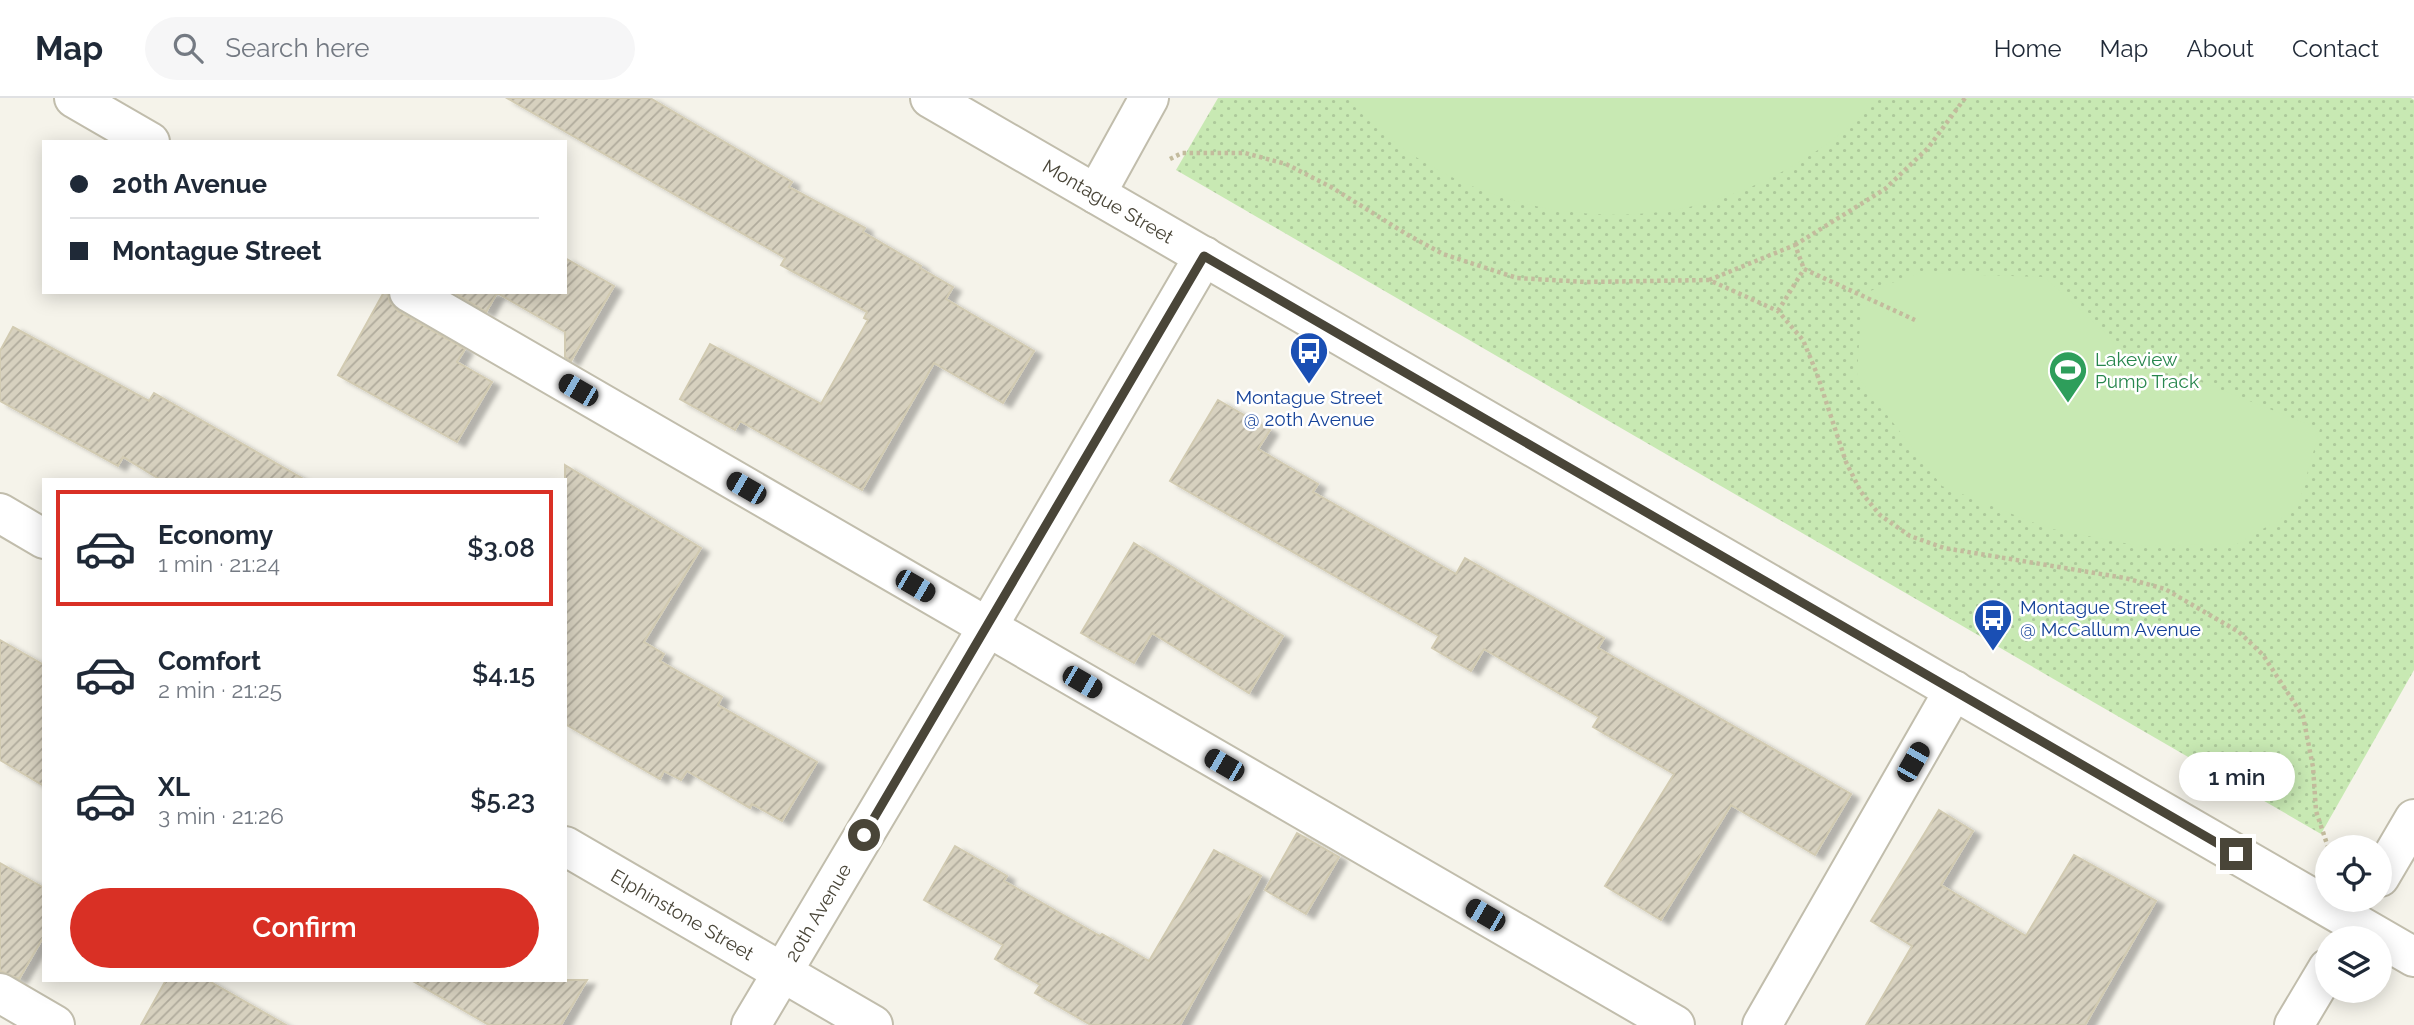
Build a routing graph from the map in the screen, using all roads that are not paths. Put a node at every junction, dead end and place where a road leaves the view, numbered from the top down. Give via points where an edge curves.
1 (74, 98) edge
2 (930, 98) edge
3 (1149, 98) edge
4 (147, 140) edge
5 (1096, 194) junction
6 (1204, 256) junction
7 (412, 294) edge
8 (0, 513) edge
9 (42, 538) edge
10 (987, 628) junction
11 (1954, 690) junction
12 (2414, 819) edge
13 (567, 847) edge
14 (2392, 857) edge
15 (2355, 920) edge
16 (2414, 957) edge
17 (781, 972) junction
18 (2315, 990) edge
19 (0, 993) edge
20 (55, 1025) edge
21 (751, 1025) edge
22 (873, 1025) edge
23 (1675, 1025) edge
24 (1762, 1025) edge
25 (2294, 1025) edge

1 - 4 street
2 - 5 street, Montague Street
3 - 5 street
5 - 6 street, Montague Street
6 - 10 street, 20th Avenue
6 - 11 street, Montague Street
7 - 10 street
8 - 9 street
10 - 17 street, 20th Avenue
10 - 23 street
11 - 15 street, Montague Street
11 - 24 street
12 - 14 street
13 - 17 street, Elphinstone Street
15 - 16 street, Montague Street
17 - 21 street, 20th Avenue
17 - 22 street, Elphinstone Street
18 - 25 street
19 - 20 street

